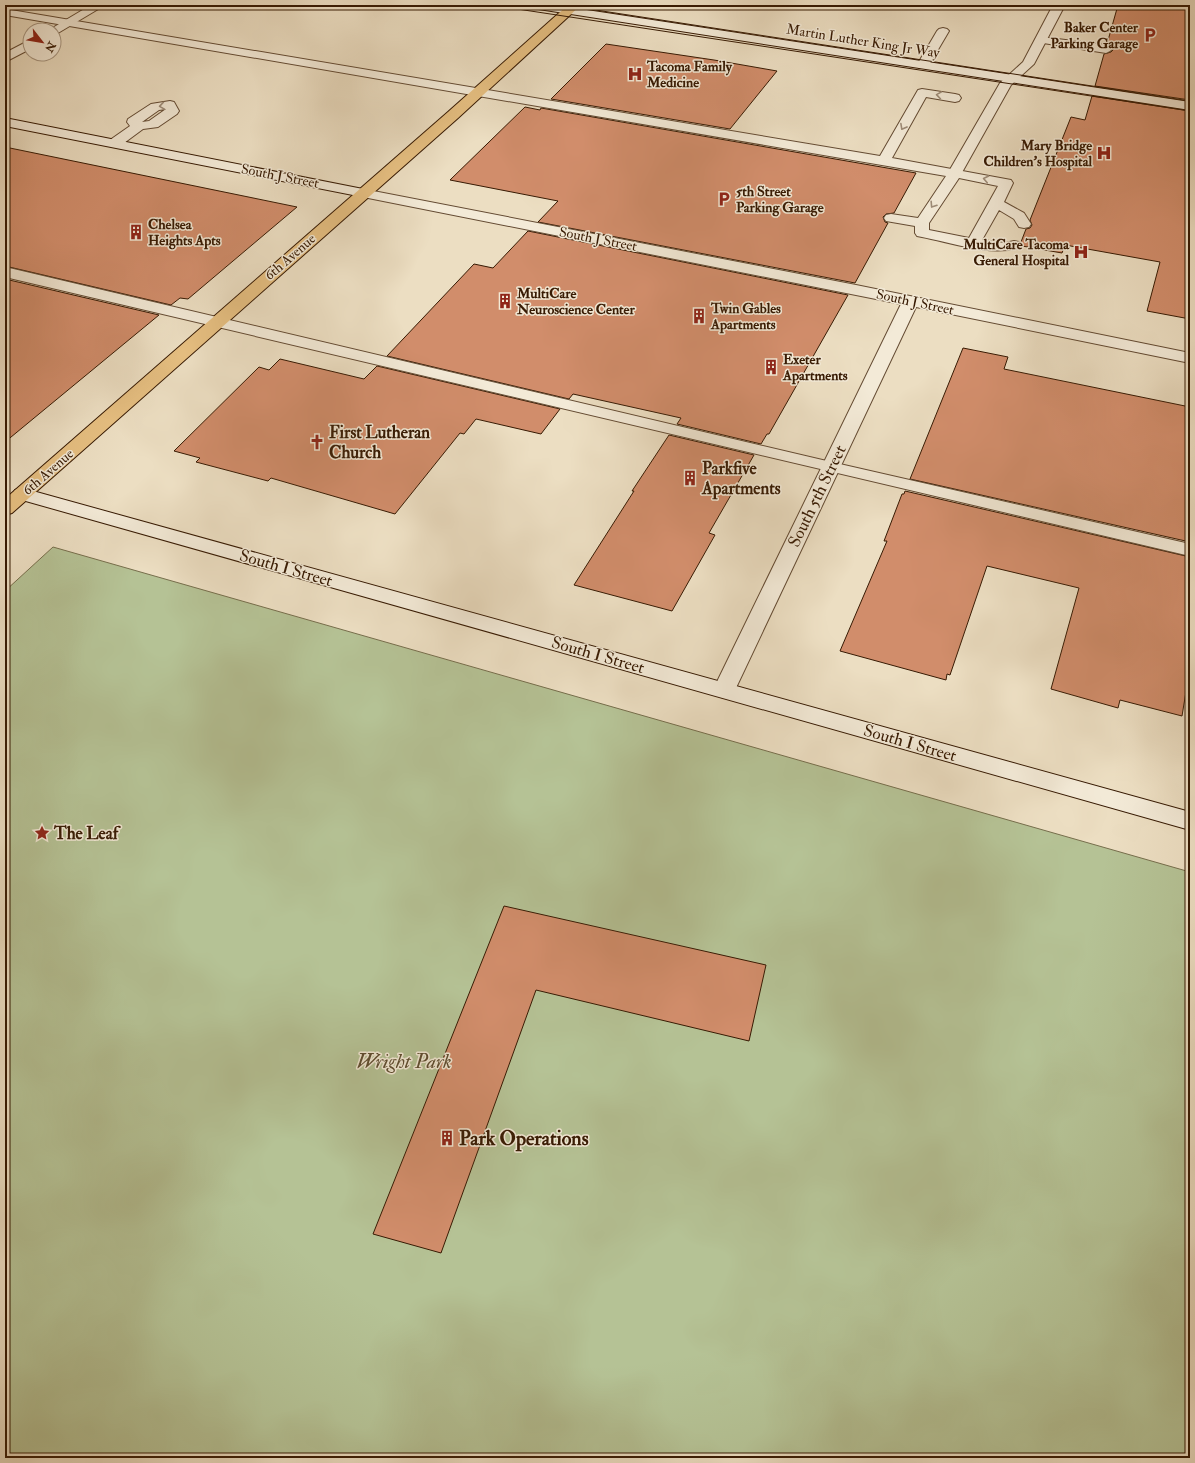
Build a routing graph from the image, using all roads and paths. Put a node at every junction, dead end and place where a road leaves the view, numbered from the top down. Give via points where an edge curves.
1 (99, 5) edge
2 (532, 5) edge
3 (1059, 5) edge
4 (571, 8) edge
5 (5, 12) edge
6 (69, 22) junction
7 (62, 26) edge
8 (943, 31) dead end
9 (1041, 40) junction
10 (22, 48) edge
11 (1106, 49) dead end
12 (5, 58) edge
13 (923, 65) junction
14 (1011, 78) junction
15 (478, 92) junction
16 (955, 98) dead end
17 (1190, 106) edge
18 (5, 122) edge
19 (139, 126) dead end
20 (115, 144) junction
21 (884, 161) junction
22 (1013, 170) dead end
23 (955, 173) junction
24 (1006, 183) junction
25 (363, 193) junction
26 (996, 203) junction
27 (891, 218) dead end
28 (922, 223) junction
29 (1024, 224) dead end
30 (973, 243) junction
31 (1014, 245) dead end
32 (5, 272) edge
33 (910, 302) junction
34 (216, 322) junction
35 (1190, 358) edge
36 (831, 467) junction
37 (13, 492) edge
38 (5, 509) edge
39 (1190, 550) edge
40 (724, 690) junction
41 (1190, 821) edge

1 - 6 street
2 - 4 street, Martin Luther King Jr Way
3 - 9 street
4 - 13 street, Martin Luther King Jr Way
4 - 15 main road, 6th Avenue
5 - 6 street
6 - 7 street
6 - 15 street
8 - 13 street
9 - 11 street
9 - 14 street via 1028,64
10 - 12 street
13 - 14 street, Martin Luther King Jr Way
14 - 17 street, Martin Luther King Jr Way
14 - 23 street
15 - 21 street
15 - 25 main road, 6th Avenue
16 -> 21 street via 922,93
18 - 20 street, South J Street
19 - 20 street
20 - 25 street, South J Street
21 - 23 street
22 - 24 street
24 -> 23 street
23 -> 28 street
24 - 26 street
25 - 33 street, South J Street
25 - 34 main road, 6th Avenue
26 - 29 street via 1019,216
26 - 30 street
27 - 28 street
28 - 30 street via 922,233
30 - 31 street via 1005,247
32 - 34 street
33 - 35 street, South J Street
33 - 36 street, South 5th Street
34 - 36 street
34 - 37 main road, 6th Avenue via 68,455
36 - 39 street
36 - 40 street, South 5th Street
37 - 38 main road, 6th Avenue
37 - 40 street, South I Street
40 - 41 street, South I Street

